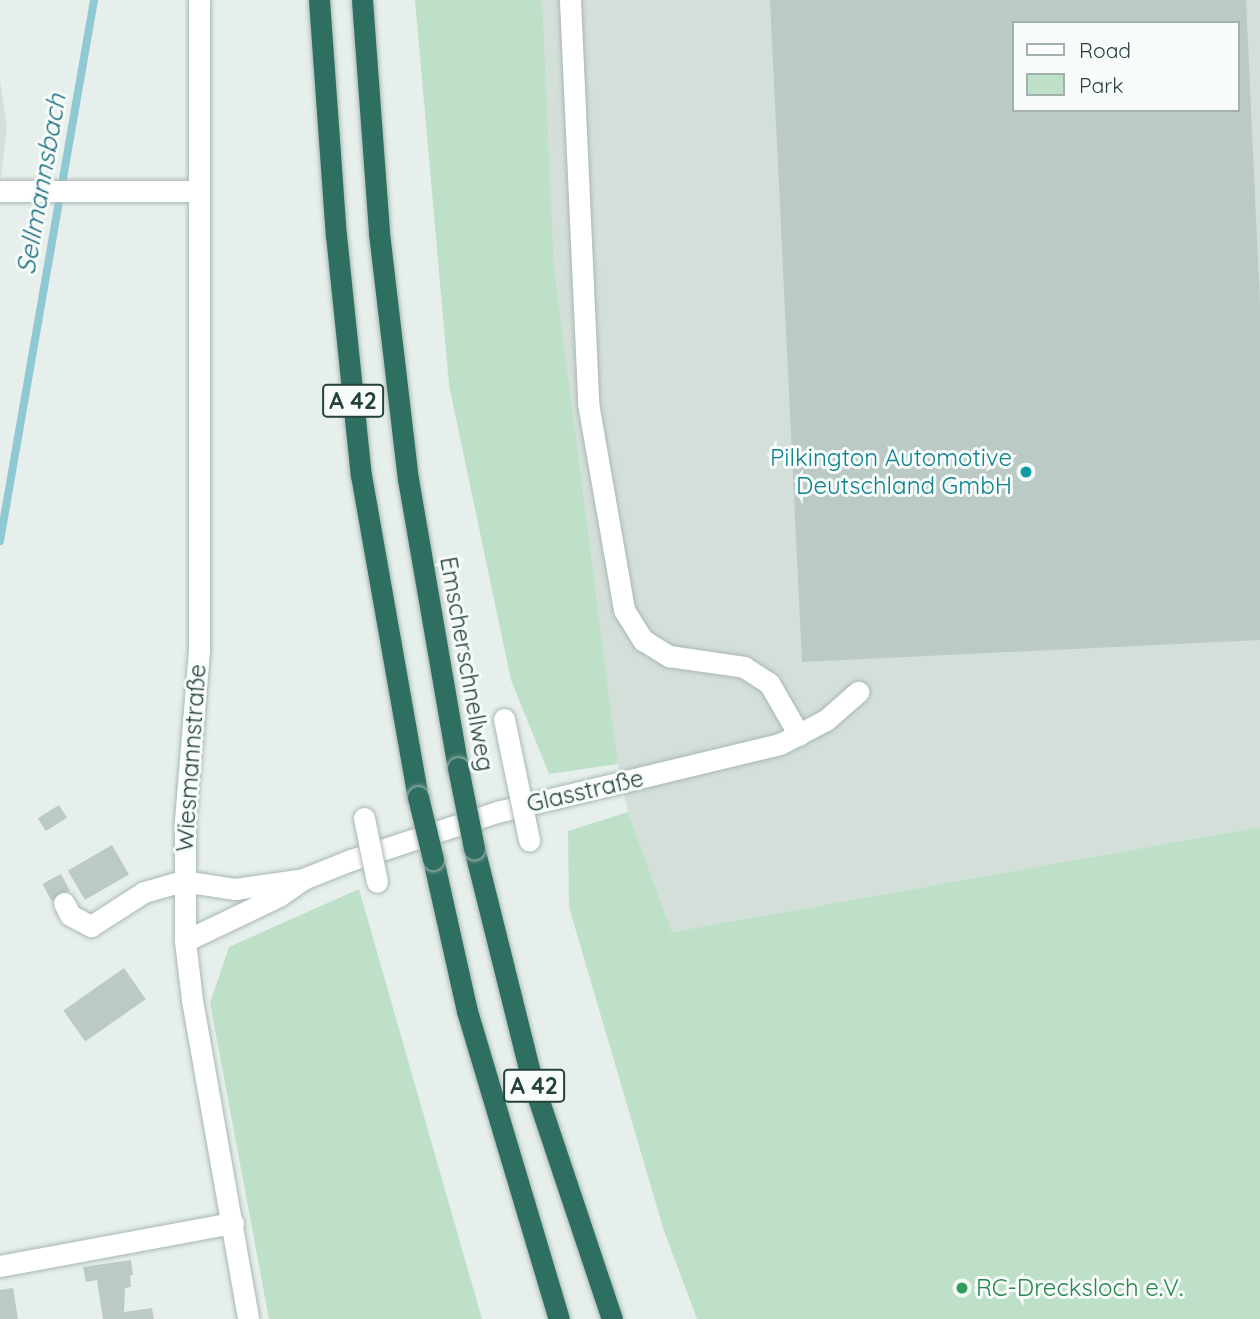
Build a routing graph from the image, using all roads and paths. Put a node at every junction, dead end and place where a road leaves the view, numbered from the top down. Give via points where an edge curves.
1 (200, 0) edge
2 (319, 0) edge
3 (362, 0) edge
4 (570, 0) edge
5 (0, 191) edge
6 (197, 191) junction
7 (858, 692) dead end
8 (504, 719) dead end
9 (799, 735) junction
10 (364, 818) dead end
11 (529, 840) dead end
12 (303, 879) junction
13 (183, 881) junction
14 (377, 882) dead end
15 (64, 903) dead end
16 (186, 941) junction
17 (233, 1223) junction
18 (0, 1266) edge
19 (248, 1319) edge
20 (559, 1319) edge
21 (612, 1319) edge

1 - 6 street, Wiesmannstraße
2 - 20 highway, A 42, bridge via 336,234 361,475 418,797 467,1011
3 - 21 highway, Emscherschnellweg / A 42, bridge via 379,233 408,478 458,768 532,1080
4 - 9 street via 588,403 624,610 643,640 668,656 744,667 769,683
5 - 6 street
6 - 13 street, Wiesmannstraße via 199,650
7 - 9 street, Glasstraße via 826,720
8 - 11 street, bridge
9 - 12 street, Glasstraße via 780,744 497,811
10 - 14 street, bridge
12 - 13 street, Glasstraße via 235,889
12 - 16 street, Glasstraße via 279,896
13 - 15 street via 144,891 91,926 69,915
13 - 16 street, Wiesmannstraße
16 - 17 street, Wiesmannstraße via 192,1000
17 - 18 street
17 - 19 street, Wiesmannstraße

